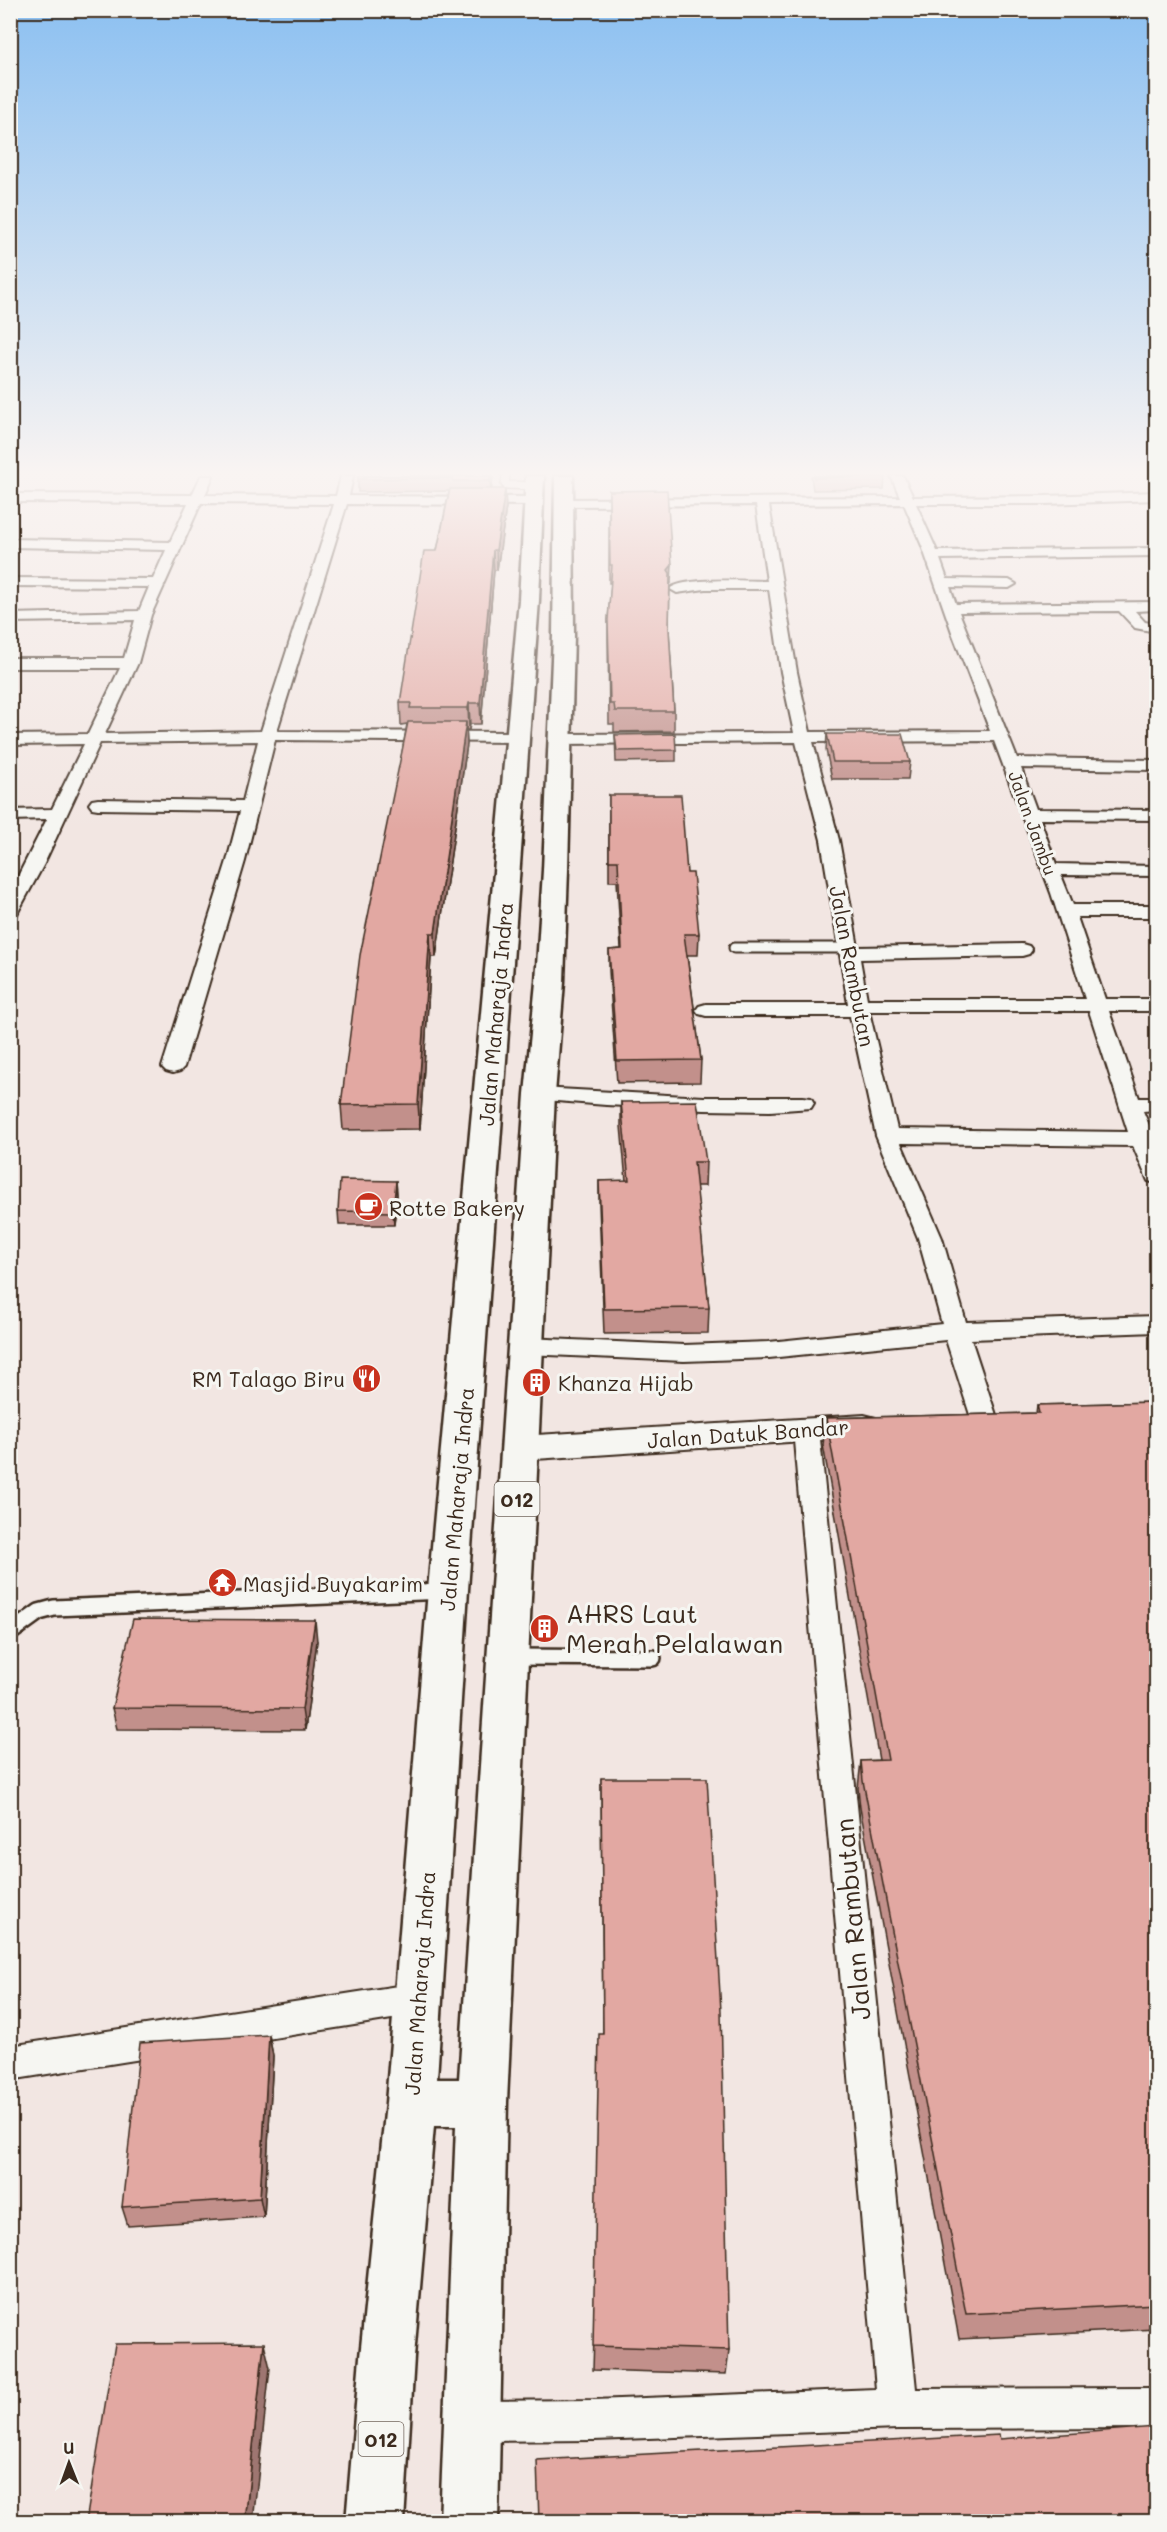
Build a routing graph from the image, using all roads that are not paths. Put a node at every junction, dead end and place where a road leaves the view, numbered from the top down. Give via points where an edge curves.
1 (153, 594) edge
2 (312, 594) edge
3 (531, 594) edge
4 (549, 594) edge
5 (775, 594) edge
6 (947, 594) edge
7 (1156, 606) edge
8 (1124, 607) junction
9 (952, 608) junction
10 (144, 615) junction
11 (10, 618) edge
12 (1156, 628) edge
13 (10, 663) edge
14 (130, 663) junction
15 (268, 735) junction
16 (1001, 736) junction
17 (518, 737) junction
18 (802, 737) junction
19 (560, 739) junction
20 (10, 740) edge
21 (92, 740) junction
22 (1011, 763) junction
23 (1156, 765) edge
24 (98, 804) dead end
25 (250, 806) junction
26 (58, 814) junction
27 (1030, 814) junction
28 (10, 815) edge
29 (1156, 815) edge
30 (1049, 869) junction
31 (10, 871) edge
32 (32, 871) junction
33 (1156, 871) edge
34 (10, 910) edge
35 (1066, 911) junction
36 (1156, 911) edge
37 (734, 948) dead end
38 (849, 950) junction
39 (1022, 950) dead end
40 (1156, 1005) edge
41 (1098, 1006) junction
42 (859, 1007) junction
43 (706, 1010) dead end
44 (494, 1038) junction
45 (546, 1039) junction
46 (173, 1067) dead end
47 (540, 1094) junction
48 (803, 1103) dead end
49 (1156, 1104) edge
50 (1132, 1105) junction
51 (887, 1136) junction
52 (1144, 1139) junction
53 (1156, 1176) edge
54 (1156, 1324) edge
55 (956, 1331) junction
56 (526, 1346) junction
57 (1018, 1416) edge
58 (984, 1418) junction
59 (949, 1420) edge
60 (890, 1424) edge
61 (806, 1429) junction
62 (520, 1448) junction
63 (448, 1590) junction
64 (10, 1633) edge
65 (508, 1657) junction
66 (653, 1658) dead end
67 (417, 1999) junction
68 (10, 2063) edge
69 (482, 2102) junction
70 (411, 2103) junction
71 (1156, 2408) edge
72 (898, 2409) junction
73 (471, 2421) junction
74 (375, 2522) edge
75 (469, 2522) edge

1 - 10 street
2 - 15 street
3 - 17 highway, Jalan Maharaja Indra / 012
4 - 19 highway, 012
5 - 18 street, Jalan Rambutan
6 - 9 street, Jalan Jambu
7 - 8 street
8 - 9 street
8 - 12 street via 1140,625
9 - 16 street, Jalan Jambu
10 - 11 street
10 - 14 street
13 - 14 street
14 - 21 street
15 - 17 street
15 - 21 street
15 - 25 street
16 - 18 street
16 - 22 street, Jalan Jambu
17 - 44 highway, Jalan Maharaja Indra / 012
18 - 19 street
18 - 38 street, Jalan Rambutan via 830,840
19 - 45 highway, 012
20 - 21 street
21 - 26 street
22 - 23 street
22 - 27 street, Jalan Jambu
24 - 25 street
25 - 46 street
26 - 28 street
26 - 32 street
27 - 29 street
27 - 30 street, Jalan Jambu
30 - 33 street
30 - 35 street, Jalan Jambu
31 - 32 street
32 - 34 street
35 - 36 street
35 - 41 street, Jalan Jambu
37 - 38 lane
38 - 39 street
38 - 42 street, Jalan Rambutan
40 - 41 street
41 - 42 street
41 - 50 street, Jalan Jambu
42 - 43 street via 812,1012
42 - 51 street, Jalan Rambutan
44 - 45 highway
44 - 63 highway, Jalan Maharaja Indra / 012
45 - 47 highway, 012
47 - 48 street via 770,1105
47 - 56 highway, 012
49 - 50 street
50 - 52 street, Jalan Jambu
51 - 52 street
51 - 55 street, Jalan Rambutan via 930,1238
52 - 53 street, Jalan Jambu
54 - 55 street
55 - 56 street via 759,1350 684,1353
55 - 58 street, Jalan Rambutan
56 - 62 highway, 012
57 - 58 street
58 - 59 street
60 - 61 street, Jalan Datuk Bandar
61 - 62 street, Jalan Datuk Bandar
61 - 72 street, Jalan Rambutan
62 - 65 highway, 012
63 - 64 lane via 54,1608 39,1612
63 - 67 highway, Jalan Maharaja Indra / 012
65 - 66 lane
65 - 69 highway, 012
67 - 68 street
67 - 70 highway, Jalan Maharaja Indra / 012
69 - 70 highway
69 - 73 highway, 012
70 - 74 highway, Jalan Maharaja Indra / 012
71 - 72 street
72 - 73 street
73 - 75 highway, 012

